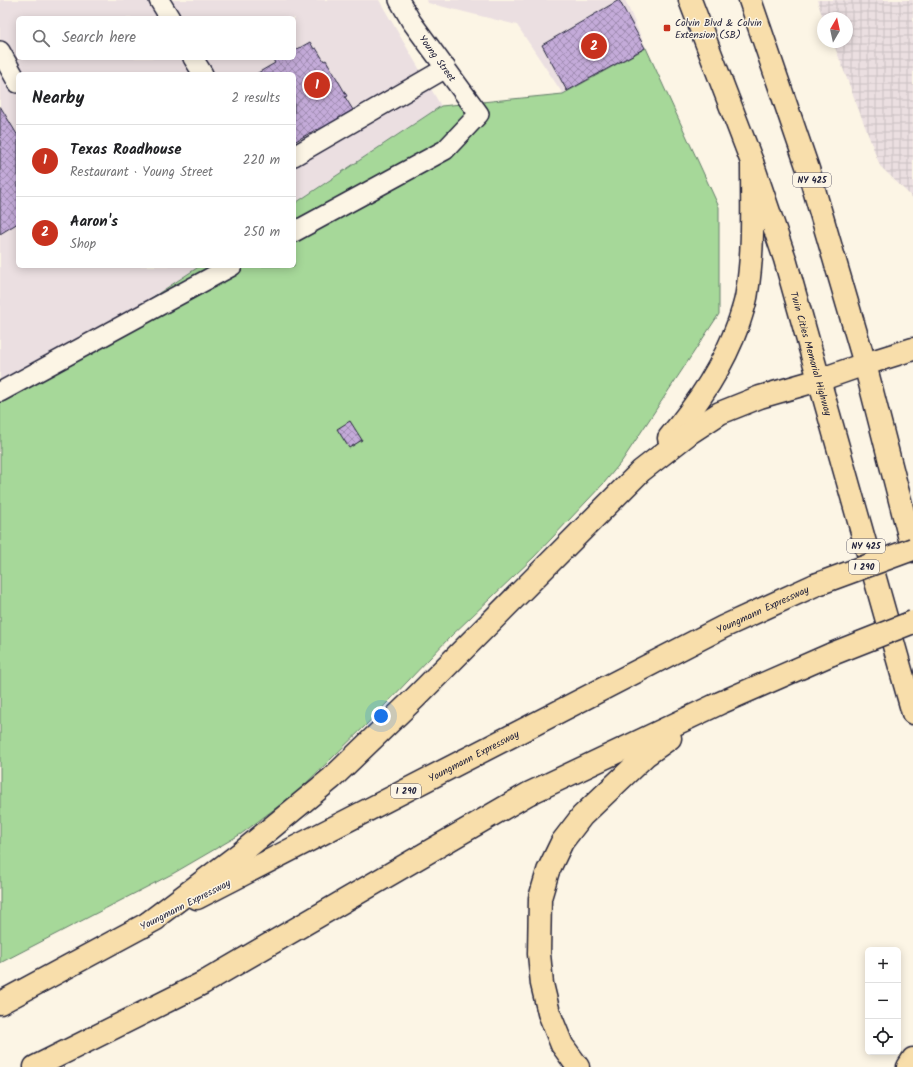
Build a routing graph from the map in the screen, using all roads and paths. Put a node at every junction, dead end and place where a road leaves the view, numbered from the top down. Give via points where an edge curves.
1 (160, 0) edge
2 (399, 0) edge
3 (690, 0) edge
4 (750, 0) edge
5 (169, 16) edge
6 (0, 51) edge
7 (195, 60) edge
8 (446, 68) junction
9 (202, 72) edge
10 (16, 79) edge
11 (296, 155) edge
12 (752, 162) junction
13 (296, 231) edge
14 (228, 268) edge
15 (913, 349) edge
16 (865, 364) junction
17 (820, 380) junction
18 (0, 392) edge
19 (641, 471) junction
20 (913, 550) edge
21 (913, 622) edge
22 (720, 703) junction
23 (913, 713) edge
24 (144, 926) junction
25 (0, 1003) edge
26 (913, 1059) edge
27 (35, 1067) edge
28 (578, 1067) edge
29 (908, 1067) edge

1 - 5 street
2 - 8 street, Young Street via 411,21
3 - 12 main road, Twin Cities Memorial Highway / NY 425
4 - 16 main road, NY 425 via 808,169
6 - 10 street
7 - 9 street
8 - 11 street
8 - 13 street, Young Street via 479,114 445,150
12 - 17 main road, Twin Cities Memorial Highway / NY 425 via 785,259
12 - 19 main road via 752,237 747,293 730,345 709,385
14 - 18 street
15 - 16 main road
16 - 17 main road
16 - 20 main road, NY 425
17 - 19 main road via 760,397 720,413
17 - 23 main road, Twin Cities Memorial Highway / NY 425
19 - 24 main road via 332,778 242,852
20 - 24 main road, Youngmann Expressway / I 290, bridge via 815,585 716,631
21 - 22 main road, bridge
22 - 27 main road via 528,794 203,983
22 - 28 main road via 646,755 582,816 562,842 548,871 540,898 538,924 542,984 549,1013 562,1045
24 - 25 main road, Youngmann Expressway / I 290
26 - 29 main road

